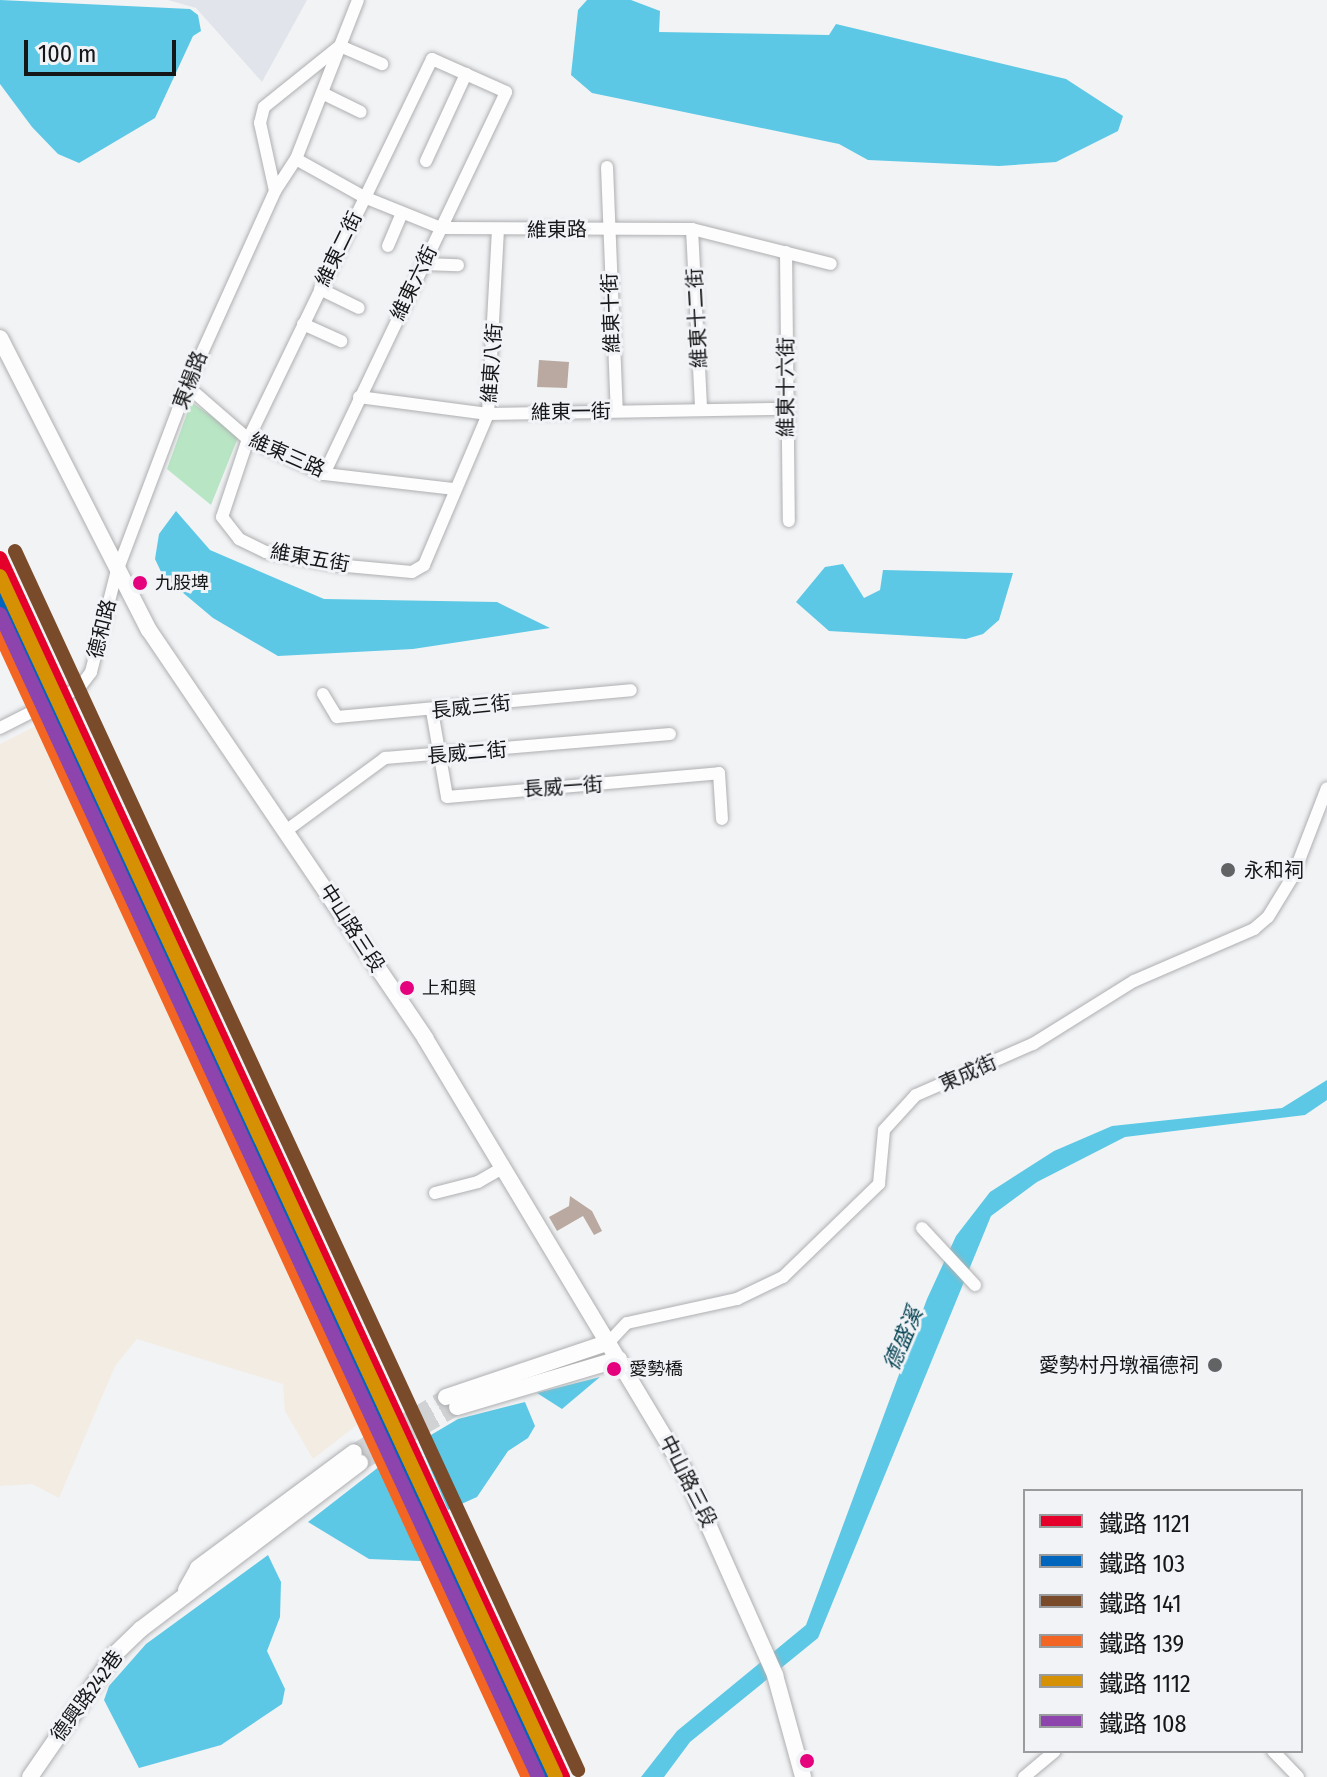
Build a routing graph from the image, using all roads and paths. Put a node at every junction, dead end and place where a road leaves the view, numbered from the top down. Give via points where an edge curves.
1 (358, 0) edge
2 (340, 46) junction
3 (382, 64) dead end
4 (466, 74) junction
5 (506, 92) joint
6 (322, 93) junction
7 (361, 112) dead end
8 (296, 159) junction
9 (426, 161) dead end
10 (607, 167) dead end
11 (275, 191) junction
12 (364, 197) junction
13 (402, 213) junction
14 (441, 228) junction
15 (608, 229) junction
16 (692, 229) junction
17 (498, 230) junction
18 (388, 246) dead end
19 (786, 252) junction
20 (424, 264) junction
21 (831, 264) dead end
22 (458, 265) dead end
23 (320, 289) junction
24 (359, 308) dead end
25 (303, 324) junction
26 (0, 338) edge
27 (341, 341) dead end
28 (187, 386) junction
29 (359, 397) junction
30 (701, 407) junction
31 (785, 409) junction
32 (617, 411) junction
33 (488, 414) junction
34 (248, 439) junction
35 (324, 474) junction
36 (453, 489) junction
37 (222, 517) joint
38 (789, 521) dead end
39 (412, 572) joint
40 (116, 574) junction
41 (631, 690) dead end
42 (323, 694) dead end
43 (432, 711) junction
44 (0, 728) edge
45 (670, 734) dead end
46 (441, 756) junction
47 (1327, 788) edge
48 (722, 819) dead end
49 (287, 830) junction
50 (504, 1167) junction
51 (435, 1193) dead end
52 (922, 1228) dead end
53 (972, 1282) dead end
54 (609, 1342) junction
55 (619, 1359) junction
56 (357, 1458) tunnel mouth
57 (1053, 1753) edge
58 (1275, 1753) edge
59 (30, 1777) edge
60 (803, 1777) edge
61 (1024, 1777) edge
62 (1298, 1777) edge

1 - 2 street, 東楊路
2 - 3 street
2 - 6 street, 東楊路
2 - 11 street, 東楊路 via 264,107 260,123
4 - 5 street, 維東二街
4 - 9 street
4 - 12 street, 維東二街 via 432,59
5 - 14 street, 維東六街
6 - 7 street
6 - 8 street, 東楊路
8 - 11 street, 東楊路
8 - 12 street, 維東路
10 - 15 street, 維東十街
11 - 28 street, 東楊路
12 - 13 street, 維東路
12 - 23 street, 維東二街
13 - 14 street, 維東路
13 - 18 street
14 - 17 street, 維東路
14 - 20 street, 維東六街
15 - 16 street, 維東路
15 - 17 street, 維東路
15 - 32 street, 維東十街
16 - 19 street, 維東路
16 - 30 street, 維東十二街
17 - 33 street, 維東八街
19 - 21 street, 維東路
19 - 31 street, 維東十六街
20 - 22 street
20 - 29 street, 維東六街
23 - 24 street
23 - 25 street, 維東二街
25 - 27 street
25 - 34 street, 維東二街
26 - 40 street, 中山路三段
28 - 34 street, 維東三路
28 - 40 street, 東楊路
29 - 33 street, 維東一街
29 - 35 street, 維東六街
30 - 31 street, 維東一街
30 - 32 street, 維東一街
31 - 38 street, 維東十六街
32 - 33 street, 維東一街
33 - 36 street, 維東八街
34 - 35 street, 維東三路
34 - 37 street, 維東二街
35 - 36 street, 維東三路
36 - 39 street, 維東八街 via 424,565
37 - 39 street, 維東五街 via 239,539 266,552
40 - 44 street, 德和路 via 91,672 79,688
40 - 49 street, 中山路三段
41 - 43 street, 長威三街
42 - 43 street, 長威三街 via 337,717
43 - 46 street, 長威一街
45 - 46 street, 長威二街
46 - 48 street, 長威一街 via 447,797 719,773
46 - 49 street, 長威二街 via 385,758
47 - 54 street, 東成街 via 1293,876 1254,929 1134,981 1033,1044 916,1095 884,1130 879,1184 783,1277 737,1299 627,1323
49 - 50 street, 中山路三段
50 - 51 street via 478,1182
50 - 54 street, 中山路三段
52 - 53 street
54 - 55 street, 中山路三段
54 - 55 street via 452,1402
55 - 60 street, 中山路三段 via 689,1478 764,1648
56 - 59 street, 德興路242巷 via 198,1568 186,1590 115,1654
57 - 61 street
58 - 62 street

